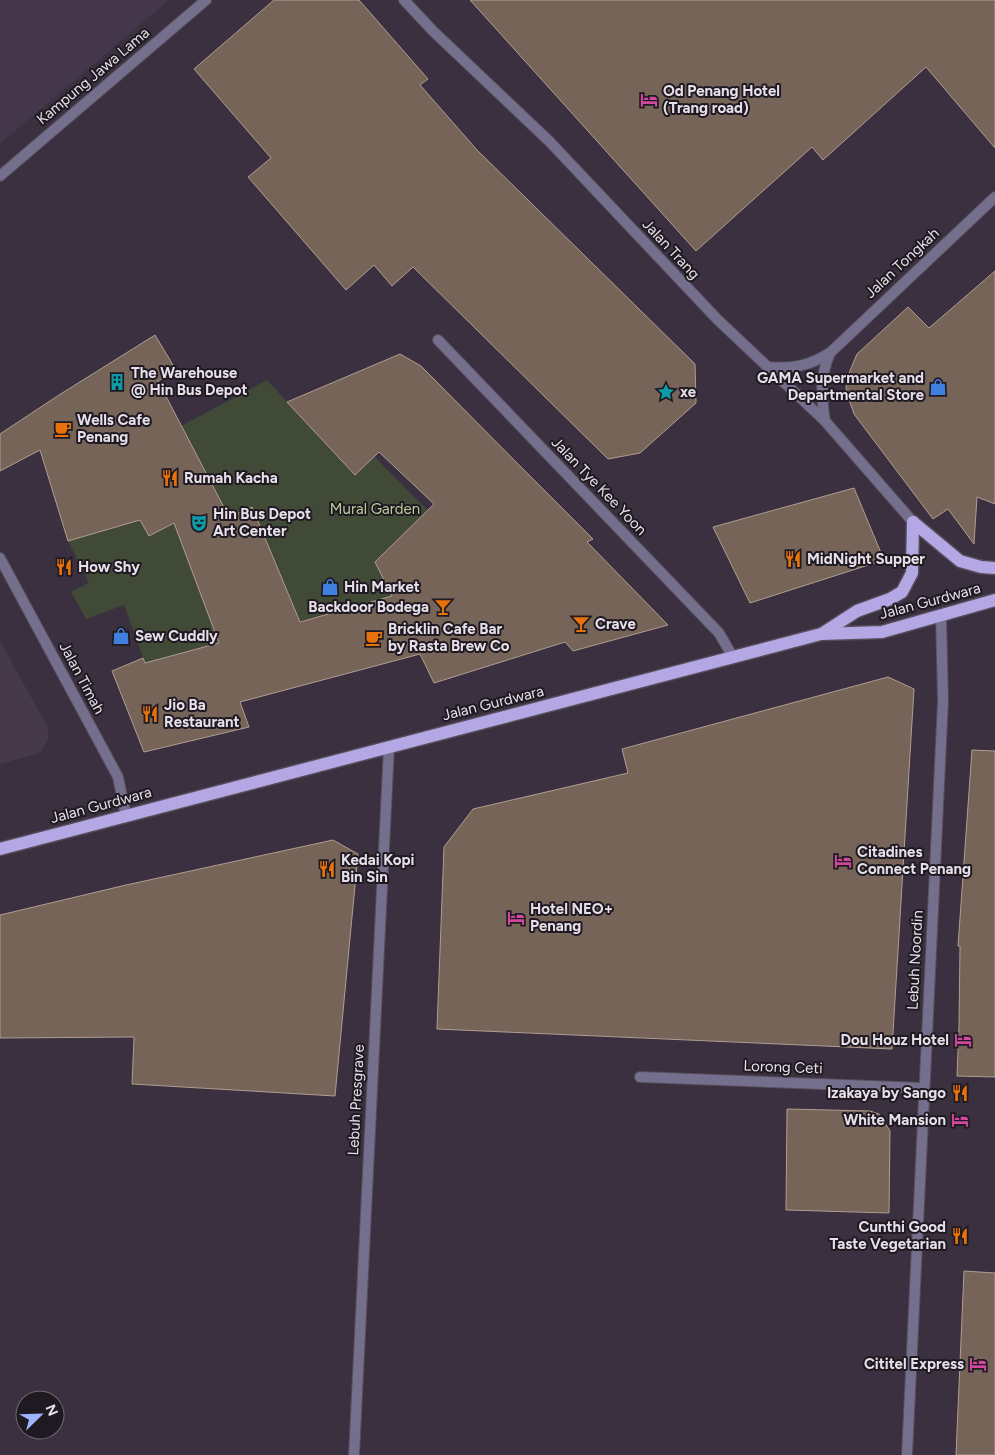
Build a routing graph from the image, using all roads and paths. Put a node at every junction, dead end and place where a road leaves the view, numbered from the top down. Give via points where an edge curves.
1 (206, 0) edge
2 (404, 0) edge
3 (0, 176) edge
4 (995, 197) edge
5 (438, 340) dead end
6 (831, 352) junction
7 (768, 367) junction
8 (825, 420) junction
9 (913, 522) junction
10 (0, 558) edge
11 (995, 568) edge
12 (995, 600) edge
13 (941, 616) junction
14 (821, 634) junction
15 (733, 656) junction
16 (389, 746) junction
17 (126, 816) junction
18 (0, 848) edge
19 (640, 1076) dead end
20 (924, 1088) junction
21 (354, 1455) edge
22 (907, 1455) edge

1 - 3 street, Kampung Jawa Lama
2 - 7 street, Jalan Trang via 549,141 717,320
4 - 6 street, Jalan Tongkah
5 - 15 street, Jalan Tye Kee Yoon via 719,633
6 - 7 street, Jalan Tongkah via 799,367
6 - 8 street, Jalan Tongkah via 822,383
7 - 8 street, Jalan Trang
8 - 9 street, Jalan Trang
9 - 11 main road via 960,561
9 - 14 main road via 912,573 902,592 857,611
10 - 17 street, Jalan Timah via 118,777
12 - 13 main road, Jalan Gurdwara
13 - 14 main road, Jalan Gurdwara via 882,632
13 - 20 street, Lebuh Noordin via 942,701
14 - 15 main road, Jalan Gurdwara
15 - 16 main road, Jalan Gurdwara
16 - 17 main road, Jalan Gurdwara
16 - 21 street, Lebuh Presgrave
17 - 18 main road, Jalan Gurdwara
19 - 20 street, Lorong Ceti
20 - 22 street, Lebuh Noordin

